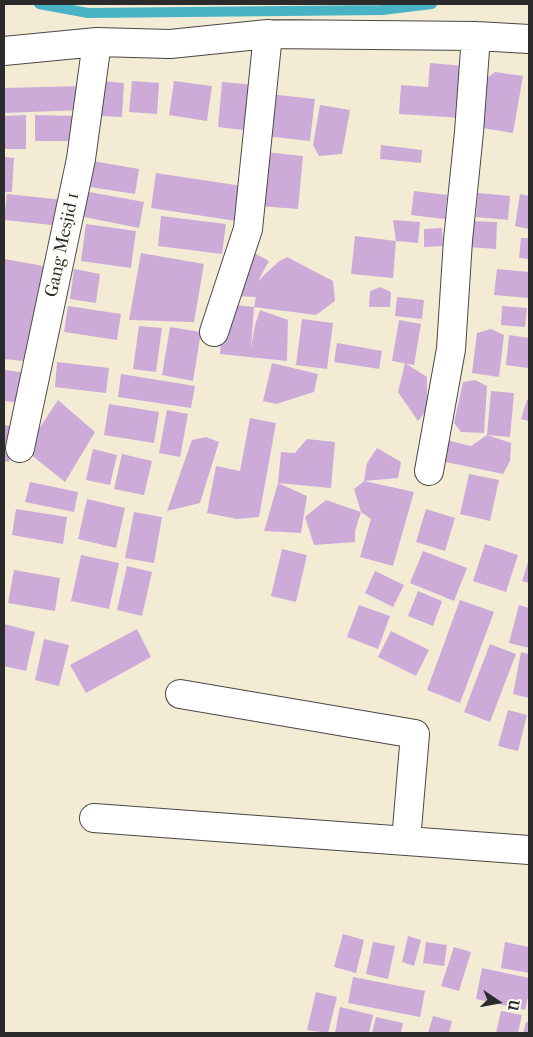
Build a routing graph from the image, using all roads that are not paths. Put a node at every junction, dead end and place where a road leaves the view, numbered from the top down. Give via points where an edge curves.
1 (268, 34) junction
2 (476, 36) junction
3 (529, 39) edge
4 (98, 42) junction
5 (4, 51) edge
6 (214, 332) dead end
7 (20, 448) dead end
8 (429, 470) dead end
9 (180, 694) dead end
10 (94, 818) dead end
11 (406, 841) junction
12 (529, 850) edge

1 - 2 street
1 - 4 street via 170,44
1 - 6 street via 248,229
2 - 3 street
2 - 8 street via 451,349
4 - 5 street
4 - 7 street, Gang Mesjid 1 via 81,159
9 - 11 street via 415,734
10 - 11 street
11 - 12 street

